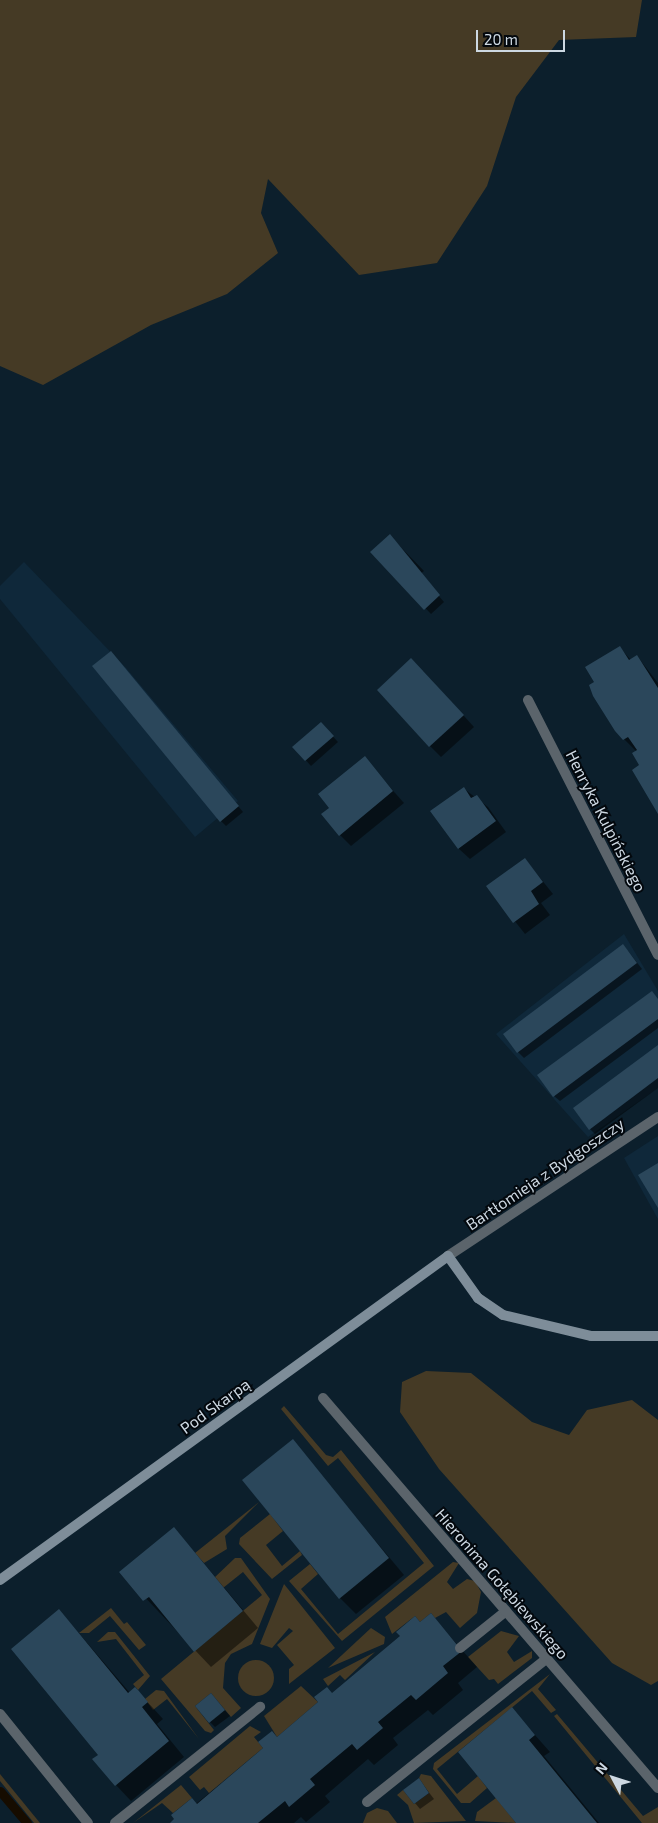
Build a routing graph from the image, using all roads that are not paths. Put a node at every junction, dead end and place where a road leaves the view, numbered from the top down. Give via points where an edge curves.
1 (528, 700) dead end
2 (658, 955) edge
3 (658, 1117) edge
4 (448, 1256) junction
5 (658, 1336) edge
6 (323, 1398) dead end
7 (0, 1580) edge
8 (506, 1611) junction
9 (460, 1648) dead end
10 (546, 1659) junction
11 (260, 1706) dead end
12 (0, 1714) edge
13 (658, 1788) edge
14 (367, 1802) dead end
15 (88, 1823) edge
16 (115, 1823) edge

1 - 2 street, Henryka Kulpińskiego
3 - 4 street, Bartłomieja z Bydgoszczy
4 - 5 street via 478,1298 503,1316 591,1336
4 - 7 street, Pod Skarpą
6 - 8 street, Hieronima Gołębiewskiego
8 - 9 street
8 - 10 street, Hieronima Gołębiewskiego
10 - 13 street, Hieronima Gołębiewskiego
10 - 14 street
11 - 16 street
12 - 15 street

